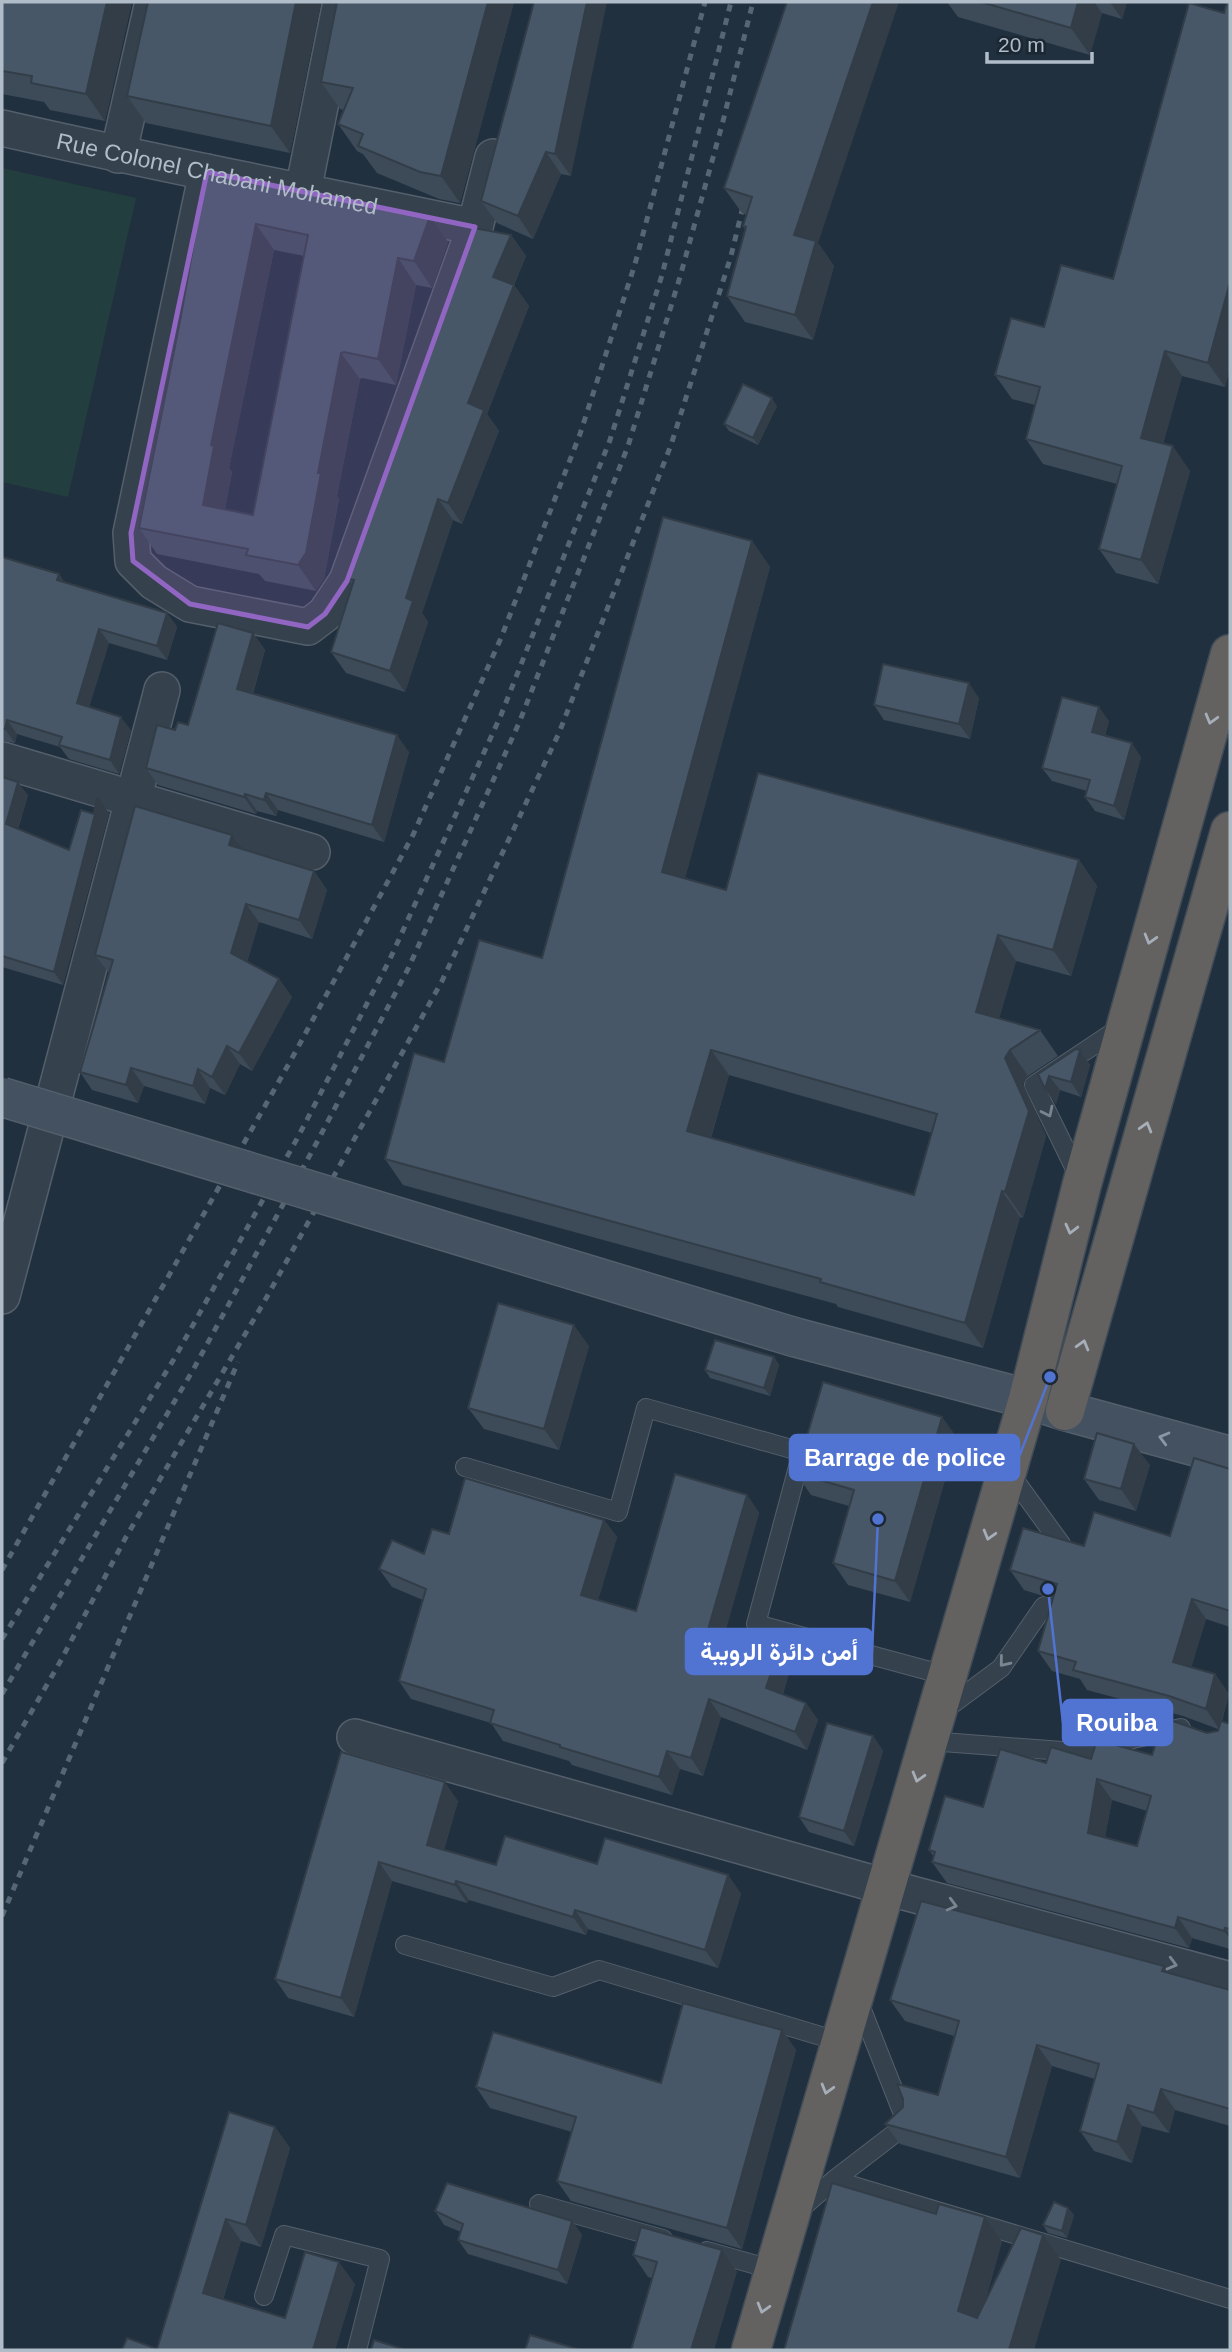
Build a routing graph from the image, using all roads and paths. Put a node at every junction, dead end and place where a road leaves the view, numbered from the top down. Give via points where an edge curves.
1 (153, 2) edge
2 (341, 2) edge
3 (503, 121) edge
4 (2, 128) edge
5 (118, 155) junction
6 (207, 172) junction
7 (303, 191) junction
8 (475, 227) junction
9 (1230, 654) edge
10 (162, 690) dead end
11 (2, 760) edge
12 (133, 799) junction
13 (1230, 831) edge
14 (312, 852) dead end
15 (1126, 1023) junction
16 (2, 1097) edge
17 (1082, 1184) junction
18 (2, 1296) edge
19 (1028, 1399) junction
20 (1065, 1411) junction
21 (1230, 1457) edge
22 (465, 1467) dead end
23 (1008, 1471) junction
24 (1061, 1544) edge
25 (1044, 1606) edge
26 (948, 1676) junction
27 (932, 1729) junction
28 (1202, 1735) edge
29 (355, 1737) dead end
30 (886, 1887) junction
31 (405, 1945) dead end
32 (1230, 1980) edge
33 (855, 1993) junction
34 (841, 2042) junction
35 (834, 2180) junction
36 (539, 2204) dead end
37 (789, 2218) junction
38 (774, 2270) junction
39 (264, 2296) dead end
40 (1230, 2299) edge
41 (357, 2350) edge
42 (751, 2350) edge

1 - 5 street
2 - 7 street
3 - 8 street
4 - 5 street, Rue Colonel Chabani Mohamed
5 - 6 street, Rue Colonel Chabani Mohamed
6 - 7 street, Rue Colonel Chabani Mohamed
6 - 8 street via 131,533 133,561 154,582 190,604 308,626 325,614 347,581
7 - 8 street, Rue Colonel Chabani Mohamed
9 -> 15 highway
10 - 12 street
11 - 12 street
12 - 14 street
12 - 18 street
20 -> 13 highway
15 - 17 highway
15 -> 17 lane via 1034,1085
16 - 19 main road, bridge via 794,1337
17 -> 19 highway
19 - 20 main road
19 - 23 highway
21 -> 20 main road
22 - 26 lane via 618,1512 646,1408 802,1452 756,1624
23 - 24 lane
23 -> 26 highway
25 -> 27 lane via 1001,1668
26 - 27 highway
27 - 28 lane via 1076,1752 1179,1727
27 -> 30 highway
29 - 30 street
30 -> 32 street
30 - 33 highway
31 - 34 lane via 553,1986 599,1970
33 - 34 highway
33 - 35 lane via 907,2123
34 -> 37 highway
35 - 37 lane
35 - 40 lane
36 - 38 lane
37 - 38 highway
38 -> 42 highway
39 - 41 lane via 284,2235 380,2259

